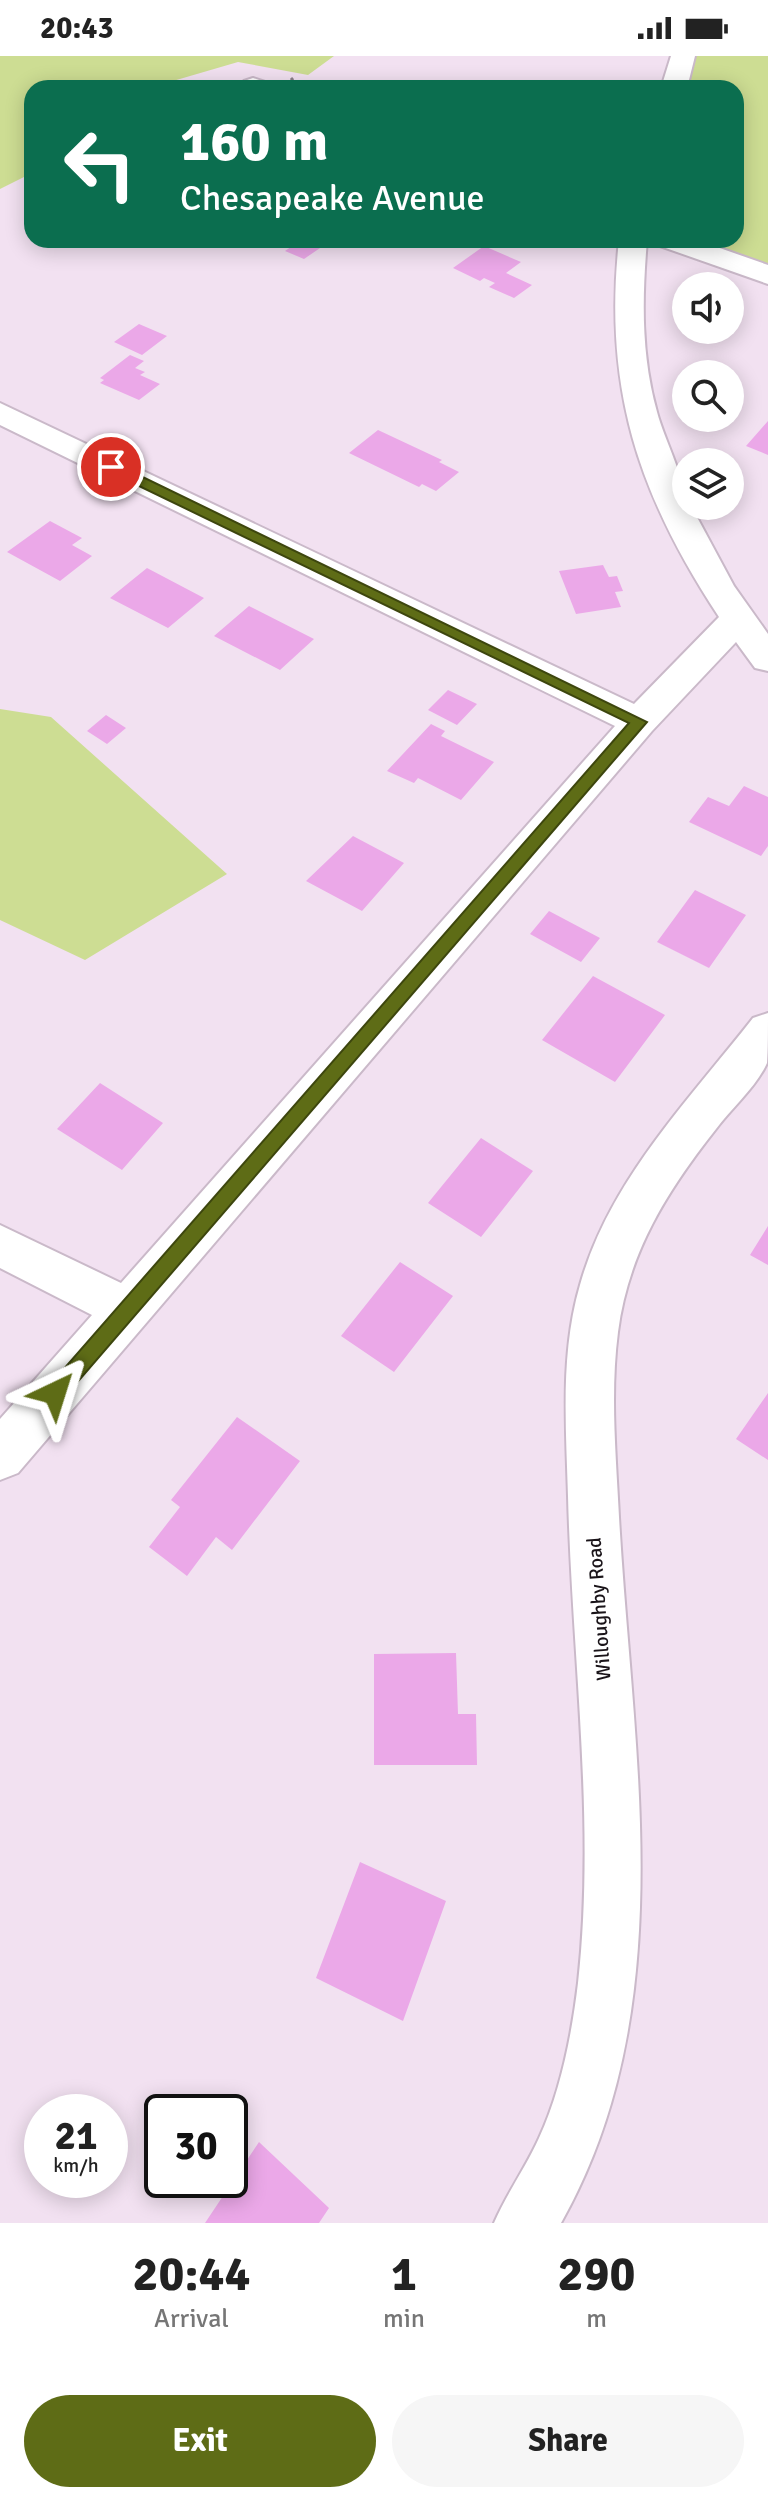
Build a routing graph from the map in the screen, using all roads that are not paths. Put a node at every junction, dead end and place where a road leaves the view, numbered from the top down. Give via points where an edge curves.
1 (683, 56) edge
2 (676, 80) edge
3 (633, 248) edge
4 (692, 248) edge
5 (768, 275) edge
6 (0, 413) edge
7 (737, 620) junction
8 (768, 659) edge
9 (639, 722) junction
10 (768, 1030) edge
11 (0, 1245) edge
12 (128, 1310) junction
13 (0, 1456) edge
14 (526, 2223) edge

1 - 2 street
3 - 7 street via 628,327 645,425 670,493
4 - 5 street
6 - 9 street
7 - 8 street
7 - 9 street
9 - 12 street
10 - 14 street, Willoughby Road via 660,1172 623,1232 603,1282 593,1336 591,1415 611,1795 606,1987 592,2067 569,2140
11 - 12 street
12 - 13 street

